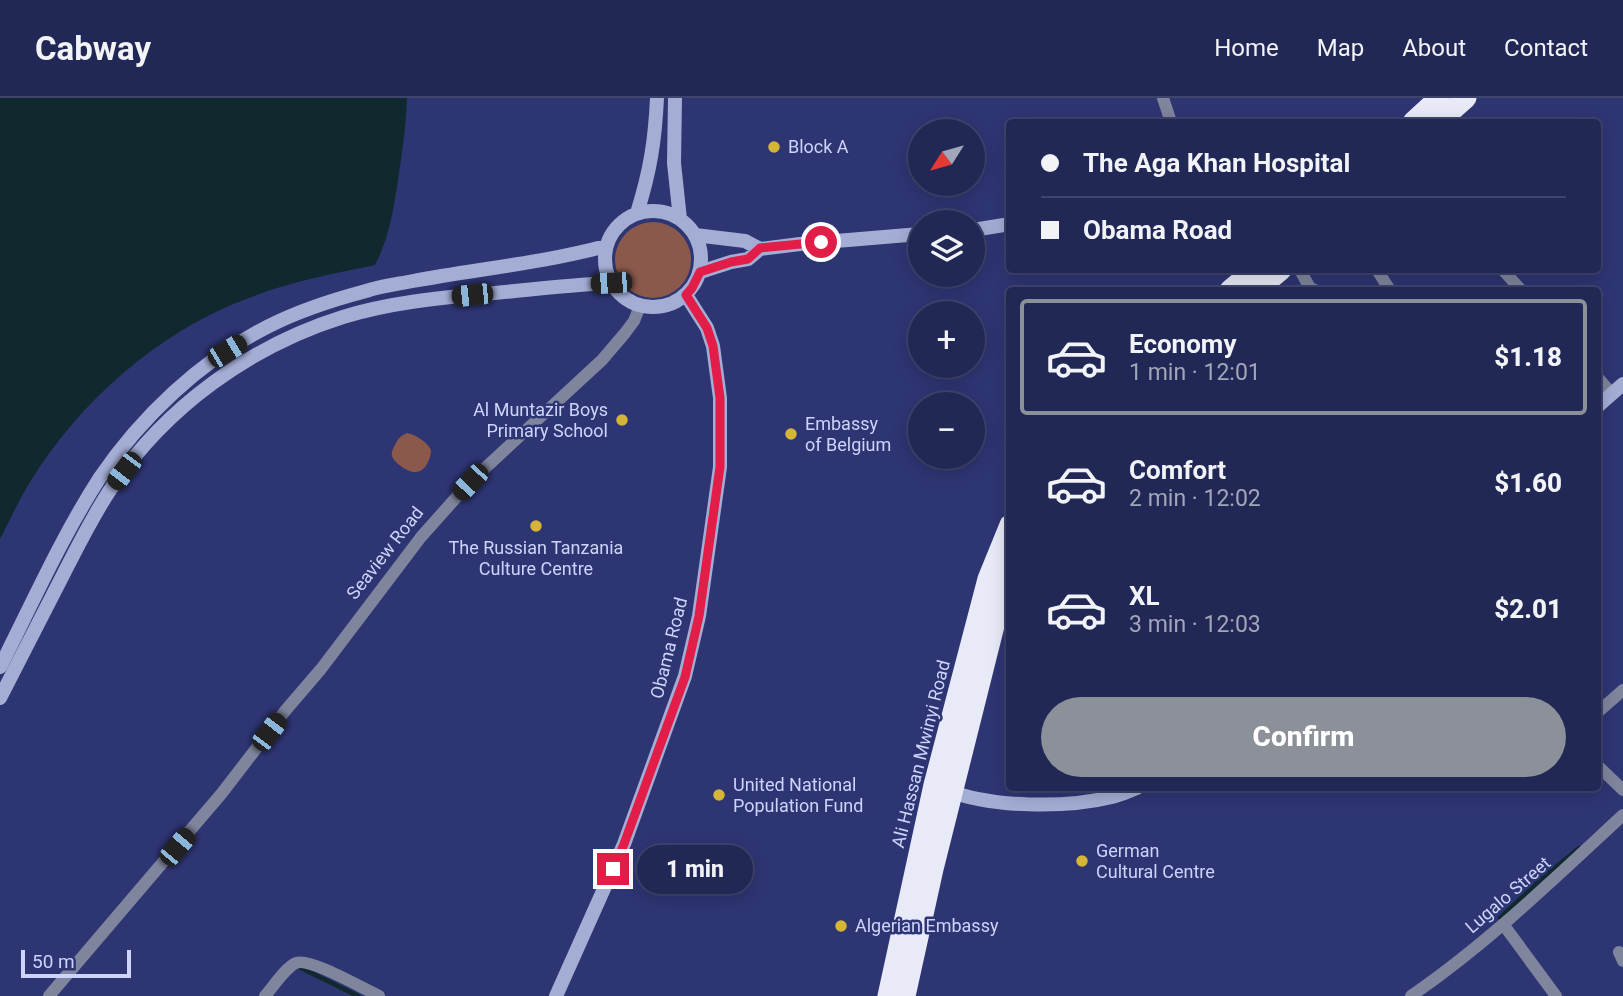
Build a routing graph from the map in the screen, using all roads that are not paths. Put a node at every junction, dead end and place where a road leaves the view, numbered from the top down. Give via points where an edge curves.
1 (657, 98) edge
2 (675, 98) edge
3 (1163, 98) edge
4 (1439, 98) edge
5 (1466, 98) edge
6 (1170, 119) edge
7 (1416, 119) edge
8 (1442, 119) edge
9 (637, 213) junction
10 (680, 219) junction
11 (1006, 224) edge
12 (985, 227) edge
13 (695, 235) junction
14 (908, 235) edge
15 (606, 246) junction
16 (760, 248) junction
17 (700, 272) junction
18 (1250, 273) edge
19 (1277, 273) edge
20 (1506, 273) edge
21 (611, 283) junction
22 (1234, 287) edge
23 (1261, 287) edge
24 (1518, 287) edge
25 (686, 295) junction
26 (640, 306) junction
27 (1601, 380) edge
28 (1618, 389) edge
29 (1601, 403) edge
30 (1006, 535) edge
31 (1006, 578) edge
32 (0, 667) edge
33 (1623, 690) edge
34 (0, 698) edge
35 (1601, 709) edge
36 (1601, 769) edge
37 (943, 789) junction
38 (1623, 790) edge
39 (1130, 791) edge
40 (1623, 815) edge
41 (1503, 924) junction
42 (49, 996) edge
43 (265, 996) edge
44 (379, 996) edge
45 (556, 996) edge
46 (888, 996) edge
47 (905, 996) edge
48 (1411, 996) edge
49 (1556, 996) edge

1 - 9 main road via 652,159
2 - 10 main road via 674,163
3 - 6 street
4 - 7 highway
5 - 8 highway
9 - 10 main road via 659,211
9 - 15 main road via 614,229
10 - 13 main road
11 - 12 main road
13 - 16 main road via 745,241
13 - 17 main road via 701,253
14 - 16 main road
15 - 21 main road via 605,265
15 - 32 main road via 368,290 310,308 227,351 157,409 100,479 71,526
16 - 17 main road via 748,259
17 - 25 main road
18 - 22 highway
19 - 23 highway
20 - 24 street
21 - 26 main road via 624,298
21 - 34 main road via 372,309 274,345 204,389 136,455 111,488
25 - 26 main road via 660,307
25 - 45 main road, Obama Road via 713,346 720,398 720,467 699,616 685,677 624,844
26 - 42 street, Seaview Road via 634,321 601,360 446,507 222,793
27 - 28 street
28 - 29 main road
30 - 37 highway, Ali Hassan Mwinyi Road via 988,579
31 - 37 highway, Ali Hassan Mwinyi Road
33 - 35 street
36 - 38 street
37 - 39 main road via 996,802 1035,804 1078,802
37 - 46 highway, Ali Hassan Mwinyi Road
37 - 47 highway, Ali Hassan Mwinyi Road via 933,869
40 - 41 street, Lugalo Street
41 - 48 street, Lugalo Street
41 - 49 street
43 - 44 street via 292,964 301,961

